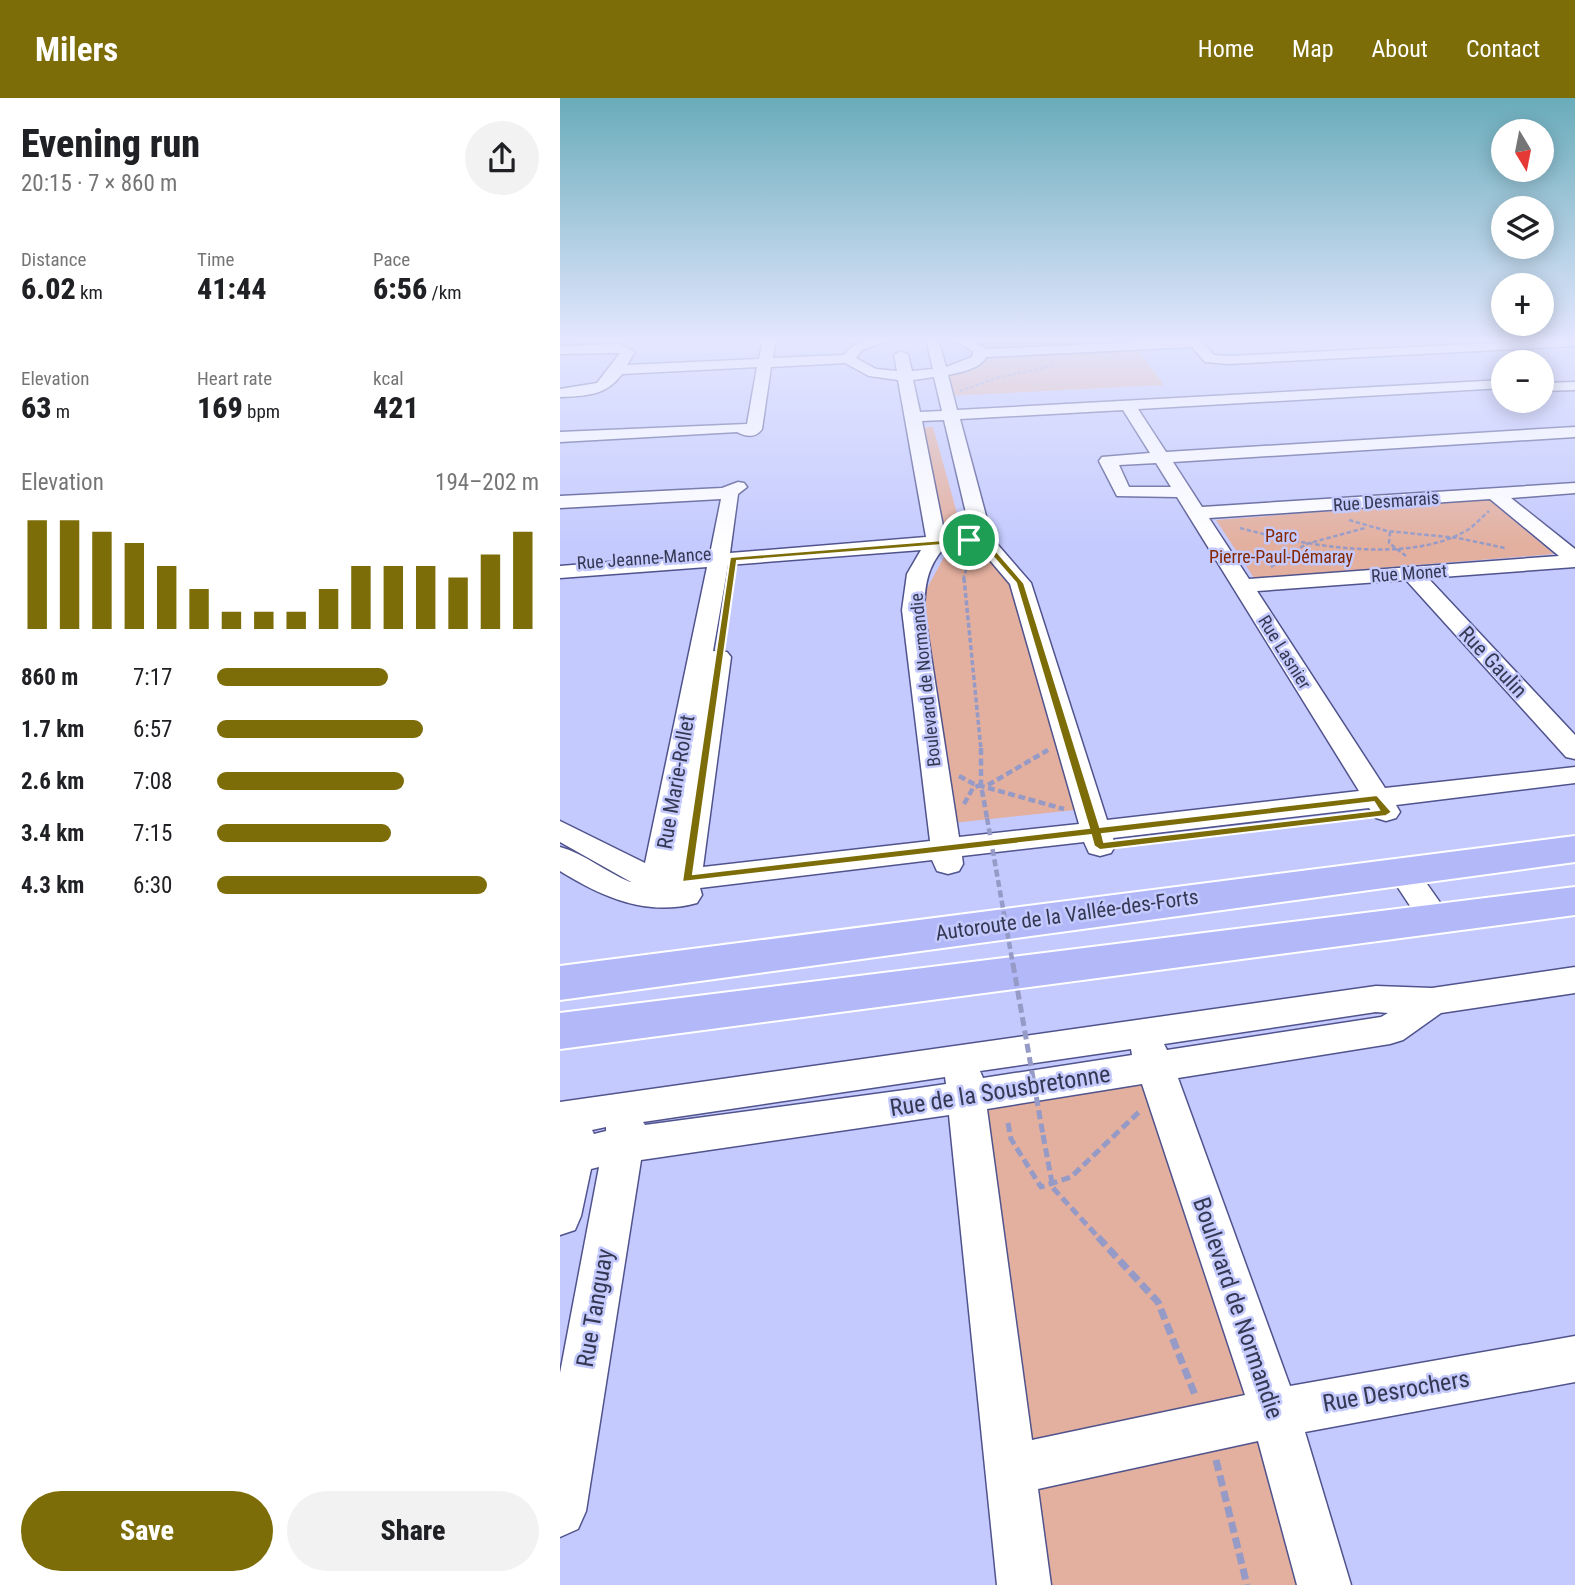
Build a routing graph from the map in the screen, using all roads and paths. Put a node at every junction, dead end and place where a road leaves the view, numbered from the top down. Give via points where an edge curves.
1 (753, 408) edge
2 (912, 408) edge
3 (1095, 408) edge
4 (1130, 408) edge
5 (952, 410) junction
6 (915, 420) junction
7 (744, 430) junction
8 (1573, 433) edge
9 (560, 438) edge
10 (560, 443) edge
11 (1159, 457) junction
12 (1575, 488) edge
13 (731, 490) junction
14 (1182, 492) junction
15 (1497, 494) junction
16 (560, 496) edge
17 (560, 502) edge
18 (1331, 504) junction
19 (1197, 513) junction
20 (1366, 527) junction
21 (1453, 537) junction
22 (976, 540) junction
23 (937, 544) junction
24 (1306, 544) junction
25 (1508, 549) dead end
26 (726, 556) junction
27 (1575, 560) edge
28 (560, 564) edge
29 (560, 572) edge
30 (1411, 573) junction
31 (1244, 586) junction
32 (702, 699) junction
33 (1053, 748) dead end
34 (1575, 751) edge
35 (956, 775) dead end
36 (1575, 775) edge
37 (983, 786) junction
38 (1575, 790) edge
39 (1381, 805) junction
40 (1072, 812) dead end
41 (560, 830) edge
42 (1098, 839) junction
43 (1575, 849) edge
44 (947, 856) junction
45 (560, 857) edge
46 (1402, 871) junction
47 (643, 887) junction
48 (685, 887) junction
49 (1575, 901) edge
50 (1435, 919) junction
51 (560, 971) edge
52 (615, 975) junction
53 (1575, 980) edge
54 (560, 983) edge
55 (560, 1031) edge
56 (1149, 1068) junction
57 (964, 1077) junction
58 (571, 1116) edge
59 (1007, 1123) dead end
60 (626, 1126) junction
61 (566, 1157) edge
62 (1051, 1182) junction
63 (560, 1216) edge
64 (1575, 1359) edge
65 (1275, 1413) junction
66 (1208, 1428) junction
67 (1012, 1470) junction
68 (560, 1511) edge
69 (1024, 1585) edge
70 (1247, 1585) edge
71 (1324, 1585) edge

1 - 7 street via 754,429
2 - 6 street
3 - 5 street
4 - 11 street, Rue Lasnier
5 - 6 street
5 - 22 street
6 - 23 street
7 - 9 street
7 - 10 street
8 - 11 street
11 - 14 street, Rue Lasnier
11 - 14 street via 1108,461 1124,492
12 - 15 street, Rue Desmarais
13 - 16 street
13 - 17 street
13 - 26 street, Rue Marie-Rollet
14 - 19 street, Rue Lasnier
15 - 18 street, Rue Desmarais
15 - 21 path via 1487,514
15 - 27 street
18 - 19 street, Rue Desmarais
18 - 20 path
19 - 24 path
19 - 31 street, Rue Lasnier
20 - 21 path
20 - 24 path
21 - 24 path via 1393,548
21 - 25 path
22 - 23 street, Rue Jeanne-Mance
22 - 37 path via 963,580
22 - 42 street via 1020,583
23 - 26 street, Rue Jeanne-Mance
23 - 44 street, Boulevard de Normandie via 915,573 913,610
24 - 31 path
26 - 28 street, Rue Jeanne-Mance
26 - 29 street, Rue Jeanne-Mance
26 - 32 street, Rue Marie-Rollet
27 - 30 street, Rue Monet
30 - 31 street, Rue Monet
30 - 34 street, Rue Gaulin
31 - 39 street, Rue Lasnier
32 - 47 street, Rue Marie-Rollet via 663,855
32 - 48 street, Rue Marie-Rollet
33 - 37 path
35 - 37 path
36 - 39 street
37 - 40 path
37 - 62 path, bridge
38 - 39 street
39 - 42 street
41 - 47 street via 631,870
42 - 44 street
43 - 46 highway, Autoroute de la Vallée-des-Forts
44 - 48 street
45 - 47 street
46 - 50 street
46 - 52 highway, Autoroute de la Vallée-des-Forts
47 - 48 street
49 - 50 highway
50 - 55 highway
51 - 52 highway
52 - 54 highway, Autoroute de la Vallée-des-Forts
53 - 56 street, Rue de la Sousbretonne via 1432,1001 1390,1030
56 - 57 street, Rue de la Sousbretonne
56 - 62 path via 1071,1177
56 - 65 street, Boulevard de Normandie
57 - 60 street, Rue de la Sousbretonne
57 - 67 street
58 - 60 street, Rue de la Sousbretonne
58 - 61 street
59 - 62 path via 1010,1139 1036,1182 1041,1187
60 - 61 street, Rue de la Sousbretonne
60 - 68 street, Rue Tanguay
61 - 63 street
62 - 66 path via 1158,1302
64 - 65 street, Rue Desrochers
65 - 66 street, Rue Desrochers
65 - 71 street, Boulevard de Normandie
66 - 67 street, Rue Desrochers
66 - 70 path
67 - 69 street

